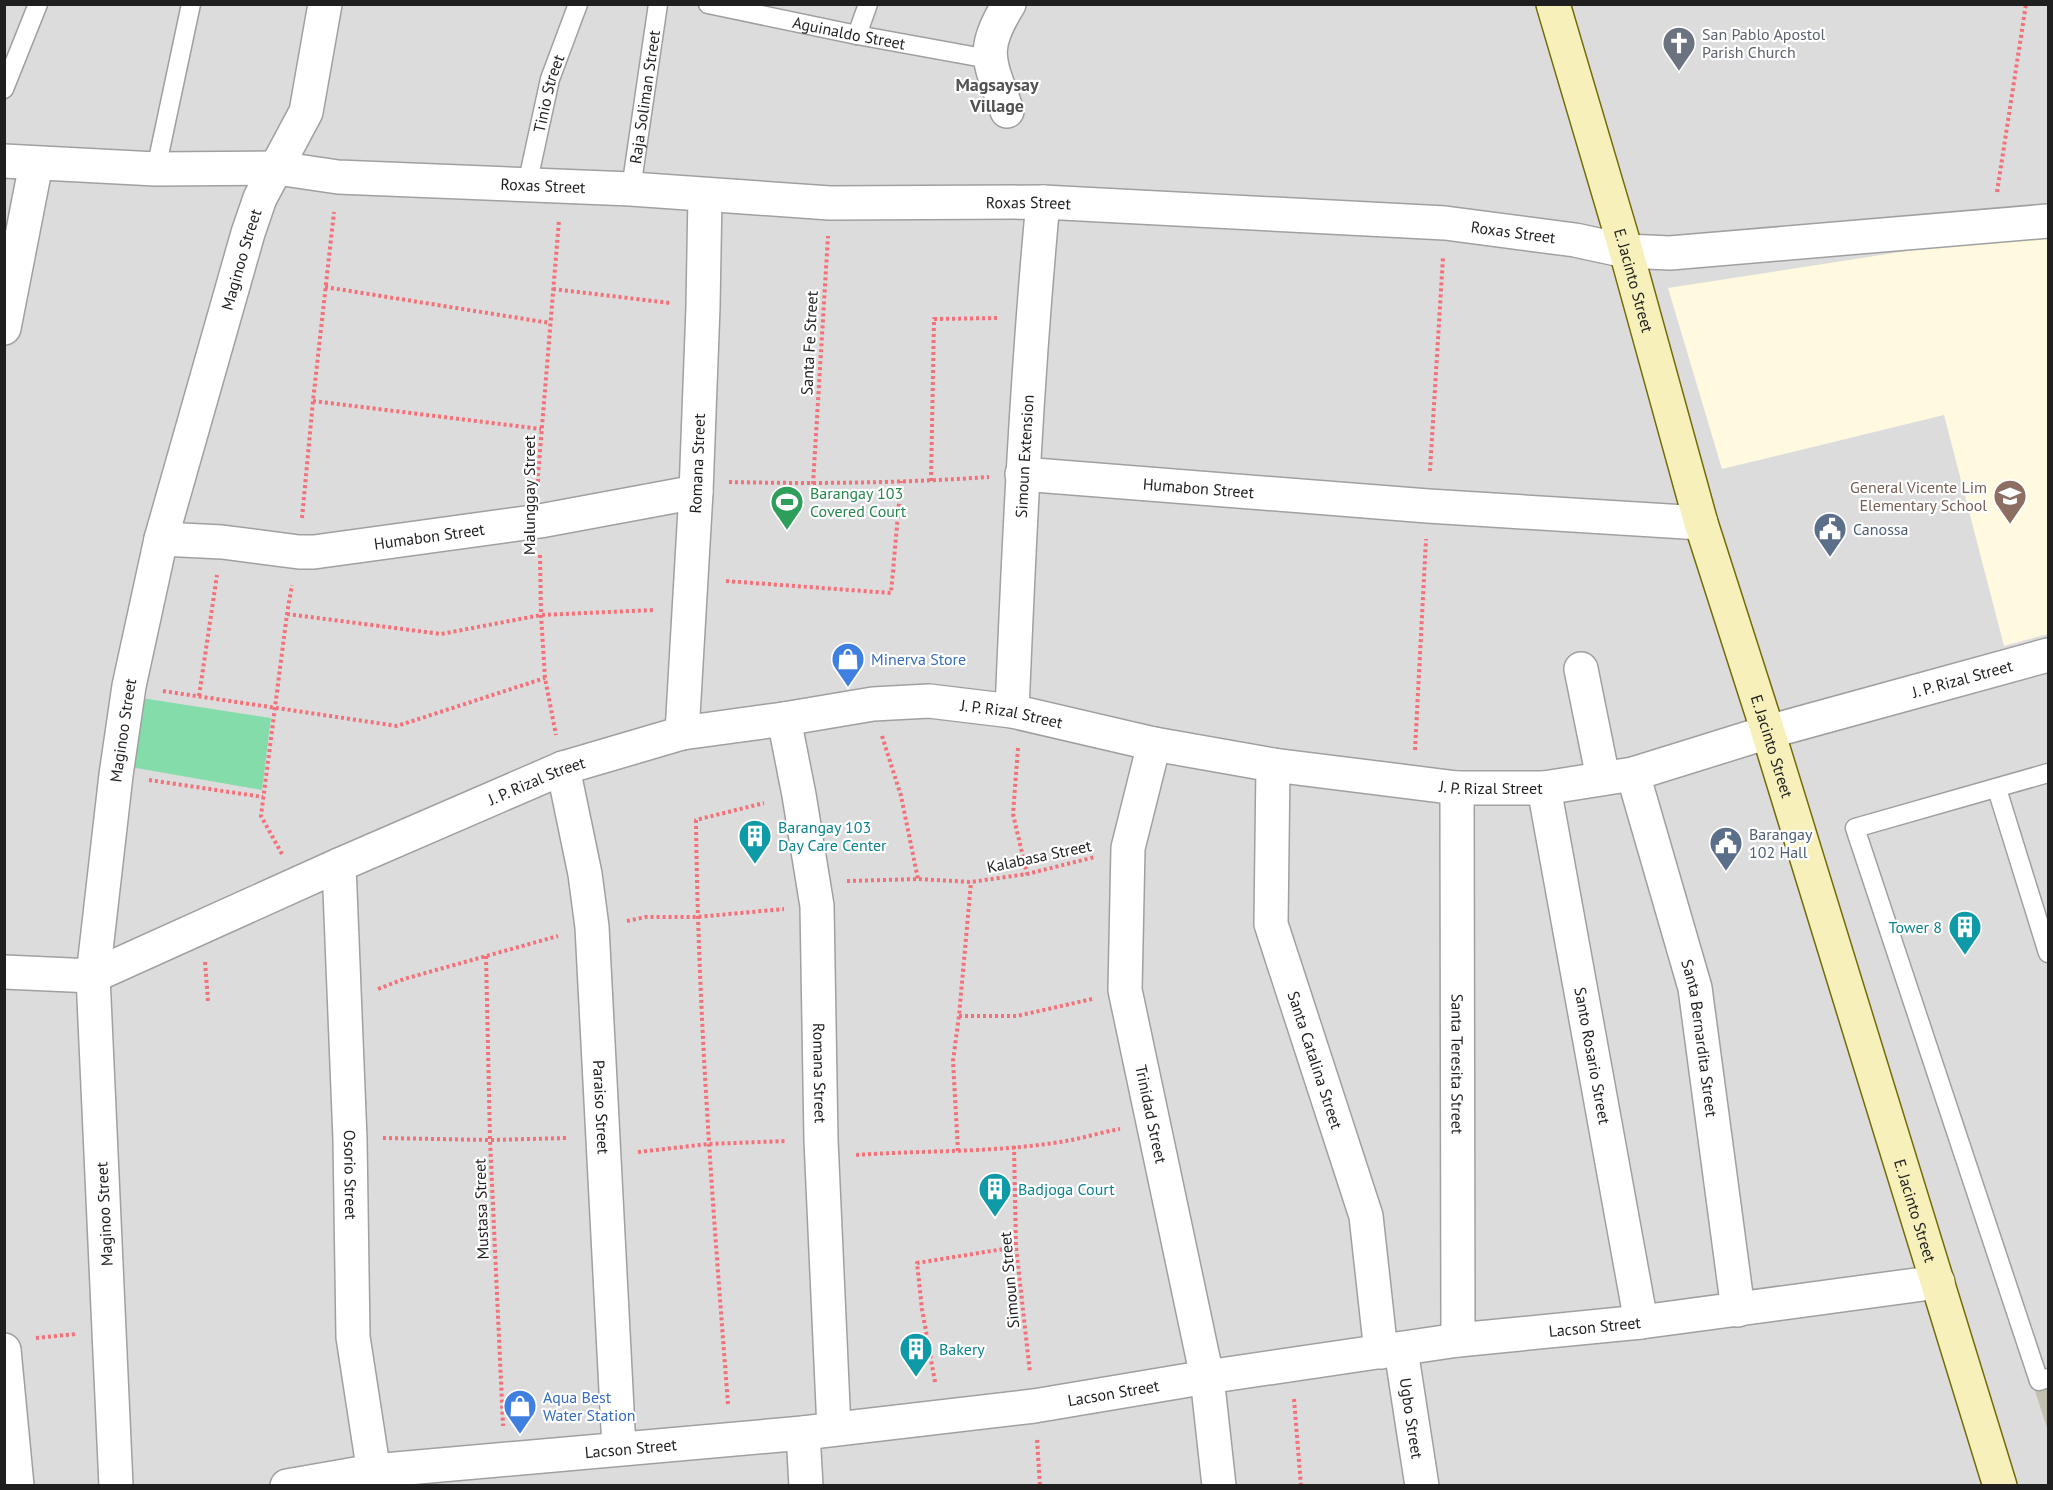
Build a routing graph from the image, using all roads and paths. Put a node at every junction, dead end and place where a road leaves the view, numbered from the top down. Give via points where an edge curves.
1 (38, 4) edge
2 (191, 4) edge
3 (325, 4) edge
4 (578, 4) edge
5 (658, 4) edge
6 (708, 4) edge
7 (868, 4) edge
8 (1009, 4) edge
9 (1553, 4) edge
10 (2026, 4) edge
11 (738, 7) edge
12 (857, 35) junction
13 (989, 59) junction
14 (4, 89) edge
15 (1007, 111) dead end
16 (20, 162) edge
17 (277, 168) junction
18 (156, 169) junction
19 (527, 185) junction
20 (561, 186) junction
21 (631, 189) junction
22 (705, 195) junction
23 (1043, 202) junction
24 (830, 203) junction
25 (2049, 221) edge
26 (1992, 225) junction
27 (1626, 251) junction
28 (325, 287) dead end
29 (553, 289) junction
30 (703, 307) junction
31 (1032, 318) junction
32 (550, 323) junction
33 (4, 328) edge
34 (313, 401) dead end
35 (541, 429) junction
36 (1022, 474) junction
37 (901, 481) junction
38 (931, 481) junction
39 (813, 484) junction
40 (696, 486) junction
41 (540, 521) junction
42 (1701, 523) junction
43 (161, 539) junction
44 (222, 542) junction
45 (689, 593) junction
46 (287, 614) dead end
47 (541, 615) junction
48 (2049, 655) edge
49 (1581, 669) dead end
50 (545, 678) junction
51 (129, 686) junction
52 (199, 696) junction
53 (873, 704) junction
54 (1017, 712) junction
55 (784, 719) junction
56 (1768, 732) junction
57 (682, 733) junction
58 (1155, 744) junction
59 (1273, 765) junction
60 (563, 768) junction
61 (2049, 773) edge
62 (116, 775) junction
63 (1618, 776) junction
64 (1456, 788) junction
65 (1544, 788) junction
66 (1997, 789) junction
67 (799, 795) junction
68 (263, 797) dead end
69 (1128, 848) junction
70 (339, 865) junction
71 (1027, 874) junction
72 (918, 879) junction
73 (971, 882) junction
74 (815, 894) junction
75 (646, 917) dead end
76 (697, 917) junction
77 (592, 927) junction
78 (2049, 953) edge
79 (486, 956) junction
80 (4, 972) edge
81 (93, 976) junction
82 (1125, 990) junction
83 (345, 1001) junction
84 (959, 1016) junction
85 (1155, 1123) junction
86 (350, 1139) junction
87 (490, 1140) junction
88 (708, 1144) junction
89 (1014, 1146) junction
90 (604, 1147) junction
91 (822, 1148) junction
92 (958, 1151) junction
93 (1016, 1247) junction
94 (1938, 1282) junction
95 (1738, 1310) junction
96 (1641, 1322) junction
97 (110, 1331) junction
98 (1458, 1340) junction
99 (16, 1345) edge
100 (1391, 1351) junction
101 (1292, 1365) junction
102 (1207, 1377) junction
103 (2049, 1378) edge
104 (1034, 1406) junction
105 (941, 1416) junction
106 (819, 1431) junction
107 (730, 1438) junction
108 (620, 1448) junction
109 (504, 1460) junction
110 (375, 1478) edge
111 (17, 1485) edge
112 (116, 1485) edge
113 (286, 1485) edge
114 (807, 1485) edge
115 (1040, 1485) edge
116 (1220, 1485) edge
117 (1301, 1485) edge
118 (1422, 1485) edge
119 (2000, 1485) edge

1 - 14 lane
2 - 18 lane
3 - 17 street, Maginoo Street via 306,112
4 - 19 lane, Tinio Street via 550,79
5 - 21 lane, Raja Soliman Street
6 - 11 lane, Aguinaldo Street
7 - 12 lane
8 - 13 street via 992,36
9 - 27 street, E. Jacinto Street
10 - 26 path
11 - 12 lane, Aguinaldo Street
12 - 13 lane, Aguinaldo Street
13 - 15 street
16 - 18 street, Roxas Street
16 - 33 street
17 - 18 street, Roxas Street
17 - 19 street, Roxas Street via 338,177
17 - 43 street, Maginoo Street via 260,198 248,233
19 - 20 street, Roxas Street
20 - 21 street, Roxas Street
20 - 29 path, Malunggay Street
21 - 22 street, Roxas Street
22 - 24 street, Roxas Street
22 - 30 street, Romana Street
23 - 24 street, Roxas Street
23 - 27 street, Roxas Street via 1445,223 1575,240
23 - 31 street, Simoun Extension
24 - 39 path, Santa Fe Street
25 - 26 street, Roxas Street
26 - 27 street, Roxas Street via 1670,253
27 - 42 street, E. Jacinto Street
28 - 32 path
29 - 30 path
29 - 32 path, Malunggay Street
30 - 40 street, Romana Street
31 - 36 street, Simoun Extension
31 - 38 path via 933,319
32 - 35 path, Malunggay Street
34 - 35 path
35 - 41 path, Malunggay Street via 537,475
36 - 38 path
36 - 42 street, Humabon Street
36 - 54 street, Simoun Extension
37 - 38 path
37 - 39 path
37 - 45 path via 891,593
39 - 40 path
40 - 41 street, Humabon Street
40 - 45 street, Romana Street
41 - 44 street, Humabon Street via 314,552
41 - 47 path, Malunggay Street
42 - 56 street, E. Jacinto Street
43 - 44 street, Humabon Street
43 - 51 street, Maginoo Street
44 - 52 path
45 - 47 path
45 - 57 street, Romana Street
46 - 47 path via 441,634
47 - 50 path, Malunggay Street
48 - 56 street, J. P. Rizal Street
49 - 63 street, Santa Bernardita Street
50 - 52 path via 397,726
50 - 60 path, Malunggay Street
51 - 52 path
51 - 62 street, Maginoo Street
53 - 54 street, J. P. Rizal Street via 929,701
53 - 55 street, J. P. Rizal Street
53 - 72 path via 901,796
54 - 58 street, J. P. Rizal Street
54 - 71 path via 1012,814
55 - 57 street, J. P. Rizal Street
55 - 67 street, Romana Street
56 - 63 street, J. P. Rizal Street
56 - 94 street, E. Jacinto Street
57 - 60 street, J. P. Rizal Street
58 - 59 street, J. P. Rizal Street
58 - 69 street, Trinidad Street
59 - 64 street, J. P. Rizal Street
59 - 100 street, Santa Catalina Street via 1271,924 1366,1216
60 - 70 street, J. P. Rizal Street
60 - 77 street, Paraiso Street
61 - 66 lane
62 - 68 path
62 - 81 street, Maginoo Street
63 - 65 street, J. P. Rizal Street
63 - 95 street, Santa Bernardita Street via 1695,988
64 - 65 street, J. P. Rizal Street
64 - 98 street, Santa Teresita Street
65 - 96 street, Santo Rosario Street
66 - 78 lane
66 - 103 lane via 1855,828 2039,1381
67 - 74 street, Romana Street
67 - 76 path via 696,820
69 - 71 path, Kalabasa Street
69 - 82 street, Trinidad Street
70 - 81 street, J. P. Rizal Street
70 - 83 street, Osorio Street
71 - 73 path, Kalabasa Street
72 - 73 path, Kalabasa Street
72 - 74 path, Kalabasa Street
73 - 84 path
74 - 76 path, Kalabasa Street
74 - 91 street, Romana Street
75 - 76 path, Kalabasa Street
76 - 88 path
77 - 79 path
77 - 90 street, Paraiso Street
79 - 83 path via 404,979
79 - 87 path, Mustasa Street
80 - 81 street, J. P. Rizal Street
81 - 97 street, Maginoo Street
82 - 84 path via 1017,1016
82 - 85 street, Trinidad Street
83 - 86 street, Osorio Street
84 - 92 path via 953,1061
85 - 89 path via 1065,1141
85 - 102 street, Trinidad Street
86 - 87 path
86 - 110 street, Osorio Street via 353,1337
87 - 90 path
87 - 109 path, Mustasa Street
88 - 90 path
88 - 91 path
88 - 107 path
89 - 92 path
89 - 93 path, Simoun Street
90 - 108 street, Paraiso Street
91 - 92 path
91 - 106 street, Romana Street
93 - 104 path, Simoun Street
93 - 105 path via 917,1263
94 - 95 street, Lacson Street
94 - 119 street, E. Jacinto Street
95 - 96 street, Lacson Street
96 - 98 street, Lacson Street
97 - 99 path
97 - 112 street, Maginoo Street
98 - 100 street, Lacson Street
99 - 111 street
100 - 101 street, Lacson Street
100 - 118 street, Ugbo Street
101 - 102 street, Lacson Street
101 - 117 path
102 - 104 street, Lacson Street
102 - 116 street, Trinidad Street
104 - 105 street, Lacson Street
104 - 115 path, Simoun Street
105 - 106 street, Lacson Street
106 - 107 street, Lacson Street
106 - 114 street, Romana Street
107 - 108 street, Lacson Street
108 - 109 street, Lacson Street
109 - 110 street, Lacson Street
110 - 113 street, Lacson Street

